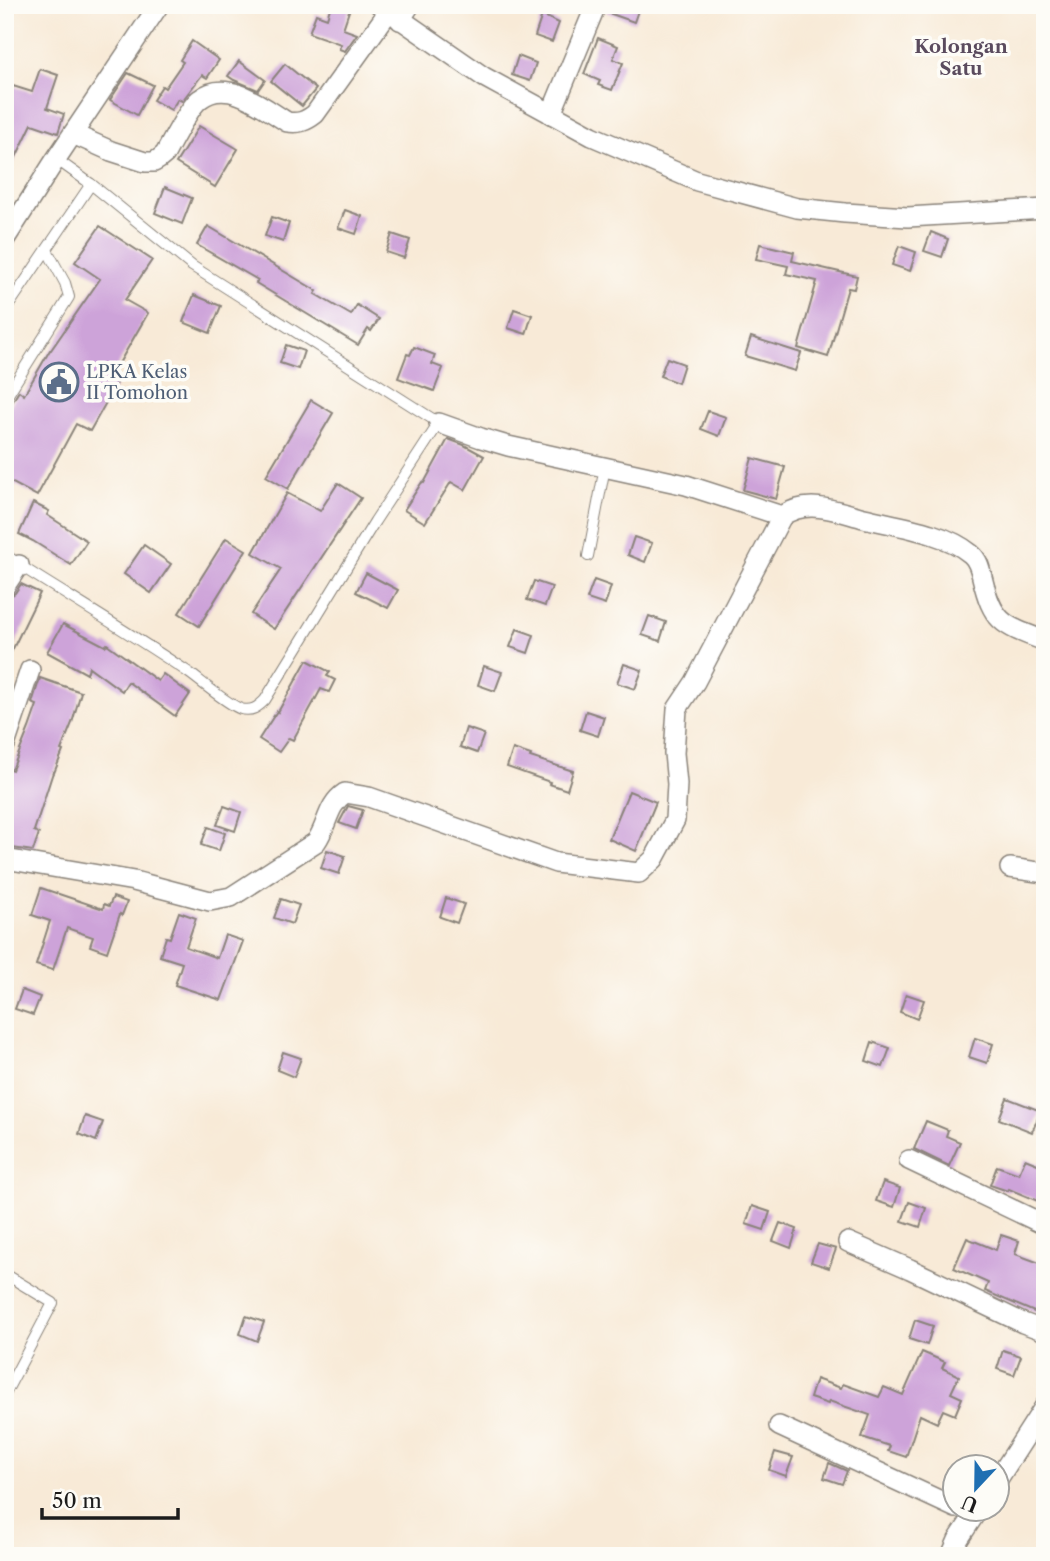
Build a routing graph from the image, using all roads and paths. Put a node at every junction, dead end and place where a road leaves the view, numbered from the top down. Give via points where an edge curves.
1 (159, 5) edge
2 (596, 5) edge
3 (395, 10) edge
4 (551, 114) junction
5 (73, 134) junction
6 (56, 159) junction
7 (91, 184) junction
8 (1045, 209) edge
9 (5, 239) edge
10 (47, 250) junction
11 (5, 311) edge
12 (5, 399) edge
13 (439, 423) junction
14 (605, 467) junction
15 (782, 516) junction
16 (588, 556) dead end
17 (12, 559) edge
18 (5, 586) edge
19 (1045, 640) edge
20 (30, 670) dead end
21 (5, 745) edge
22 (5, 859) edge
23 (1010, 868) dead end
24 (1045, 873) edge
25 (909, 1160) dead end
26 (1045, 1225) edge
27 (848, 1242) dead end
28 (5, 1274) edge
29 (1045, 1331) edge
30 (5, 1394) edge
31 (1045, 1406) edge
32 (779, 1426) dead end
33 (1012, 1457) edge
34 (942, 1500) edge
35 (962, 1522) edge
36 (951, 1556) edge

1 - 5 street
2 - 4 street
3 - 4 street via 484,77
3 - 5 street via 306,121 287,122 239,94 223,90 198,100 165,154 154,162 111,151
4 - 8 street via 697,181 797,208 908,217
5 - 6 street
6 - 7 lane
6 - 9 street
7 - 10 lane
7 - 13 lane via 192,266
10 - 11 lane
10 - 12 lane via 69,297
13 - 14 street via 508,446
13 - 17 lane via 265,701 251,710 233,704
14 - 15 street via 686,485
14 - 16 lane
15 - 19 street via 793,509 813,507 959,545 979,565 999,620
15 - 22 street via 677,709 676,820 654,859 639,873 556,863 369,797 345,793 330,810 316,842 221,900
17 - 18 street
20 - 21 street
23 - 24 street
25 - 26 street
27 - 29 street
28 - 30 lane via 53,1303
31 - 33 street
32 - 34 street
35 - 36 street

